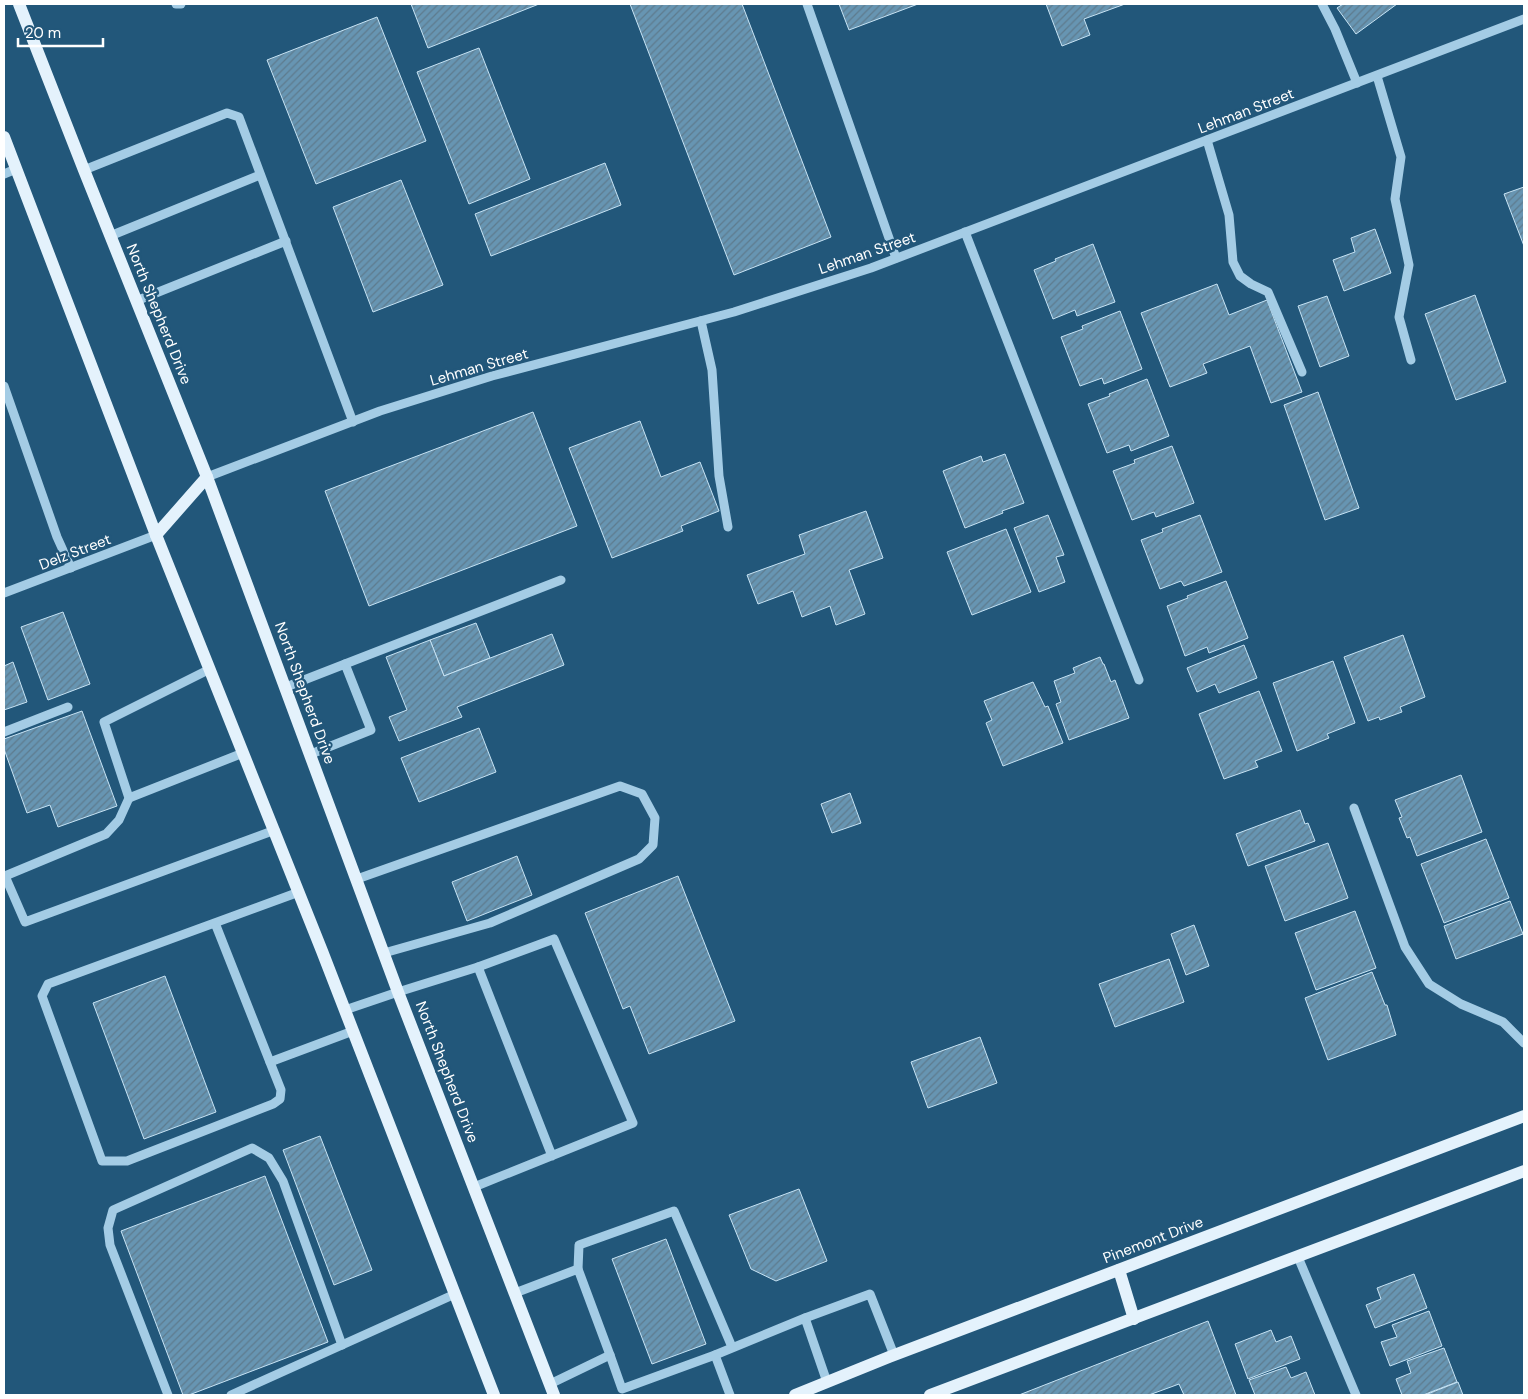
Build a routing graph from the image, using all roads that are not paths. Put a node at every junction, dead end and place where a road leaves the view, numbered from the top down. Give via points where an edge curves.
1 (19, 4) edge
2 (176, 4) edge
3 (181, 4) edge
4 (807, 4) edge
5 (1322, 4) edge
6 (1524, 19) edge
7 (1377, 76) junction
8 (1358, 83) junction
9 (4, 137) edge
10 (1207, 140) junction
11 (16, 169) junction
12 (84, 170) junction
13 (4, 174) edge
14 (260, 175) junction
15 (965, 232) junction
16 (110, 236) junction
17 (286, 241) junction
18 (896, 258) junction
19 (136, 301) junction
20 (701, 321) junction
21 (1411, 360) dead end
22 (1302, 372) dead end
23 (4, 386) edge
24 (353, 422) junction
25 (208, 477) junction
26 (728, 527) dead end
27 (156, 535) junction
28 (70, 568) junction
29 (561, 580) dead end
30 (4, 594) edge
31 (346, 664) junction
32 (210, 669) junction
33 (1140, 680) dead end
34 (286, 687) junction
35 (68, 707) dead end
36 (4, 732) edge
37 (244, 753) junction
38 (311, 754) junction
39 (129, 798) junction
40 (1354, 808) dead end
41 (275, 830) junction
42 (4, 874) edge
43 (357, 879) junction
44 (299, 892) junction
45 (215, 923) junction
46 (384, 953) junction
47 (478, 967) junction
48 (398, 992) junction
49 (345, 1010) junction
50 (353, 1030) junction
51 (1524, 1043) edge
52 (270, 1062) junction
53 (1524, 1116) edge
54 (552, 1156) junction
55 (1524, 1171) edge
56 (474, 1187) junction
57 (1298, 1257) junction
58 (578, 1268) junction
59 (1119, 1270) junction
60 (515, 1293) junction
61 (455, 1294) junction
62 (806, 1318) junction
63 (1134, 1319) junction
64 (342, 1344) junction
65 (732, 1347) junction
66 (610, 1355) junction
67 (715, 1355) junction
68 (894, 1355) junction
69 (827, 1382) junction
70 (552, 1389) edge
71 (168, 1395) edge
72 (231, 1395) edge
73 (494, 1395) edge
74 (730, 1395) edge
75 (795, 1395) edge
76 (933, 1395) edge
77 (1356, 1395) edge

1 - 12 main road, North Shepherd Drive
2 - 3 street
4 - 18 street
5 - 8 street
6 - 7 street, Lehman Street
7 - 8 street, Lehman Street
7 - 21 street via 1401,157 1395,199 1409,265 1399,317
8 - 10 street, Lehman Street
9 - 11 main road
10 - 15 street, Lehman Street
10 - 22 street via 1229,215 1233,262 1240,276 1268,292
11 - 13 street
11 - 27 main road
12 - 14 street via 228,113 239,117
12 - 16 main road, North Shepherd Drive
14 - 16 street
14 - 17 street
15 - 18 street, Lehman Street
15 - 33 street
16 - 19 main road, North Shepherd Drive
17 - 19 street
17 - 24 street
18 - 20 street, Lehman Street
19 - 25 main road, North Shepherd Drive
20 - 24 street, Lehman Street via 492,376
20 - 26 street via 712,370 719,476
23 - 28 street
24 - 25 street, Lehman Street
25 - 27 main road
25 - 34 main road, North Shepherd Drive
27 - 28 street, Delz Street
27 - 32 main road
28 - 30 street, Delz Street
29 - 31 street
31 - 34 street
31 - 38 street via 371,730
32 - 37 main road
32 - 39 street via 104,722
34 - 38 main road, North Shepherd Drive
35 - 36 street
37 - 39 street
37 - 41 main road
38 - 43 main road, North Shepherd Drive
39 - 42 street via 120,820 106,834
40 - 51 street via 1406,947 1430,984 1461,1004 1502,1022
41 - 42 street via 25,922
41 - 44 main road
43 - 46 main road, North Shepherd Drive
43 - 46 street via 620,786 642,794 655,818 653,846 639,859 490,923
44 - 45 street
44 - 49 main road
45 - 52 street
45 - 52 street via 48,984 42,996 102,1161 127,1161 273,1104 280,1098 281,1090
46 - 48 main road, North Shepherd Drive
47 - 48 street
47 - 54 street
47 - 54 street via 554,939 633,1123
48 - 49 street
48 - 56 main road, North Shepherd Drive
49 - 50 main road
50 - 52 street
50 - 61 main road
53 - 59 main road, Pinemont Drive
54 - 56 street
55 - 57 main road
56 - 60 main road, North Shepherd Drive
57 - 63 main road
57 - 77 street
58 - 60 street
58 - 65 street via 579,1246 674,1211
58 - 66 street
59 - 63 main road
59 - 68 main road, Pinemont Drive
60 - 70 main road, North Shepherd Drive
61 - 64 street
61 - 73 main road
62 - 65 street
62 - 68 street via 870,1294
62 - 69 street
63 - 76 main road
64 - 71 street via 283,1182 269,1158 252,1148 113,1210 108,1228 110,1245
64 - 72 street
65 - 67 street
66 - 67 street via 622,1389
66 - 70 street
67 - 74 street
68 - 69 main road, Pinemont Drive
69 - 75 main road, Pinemont Drive

